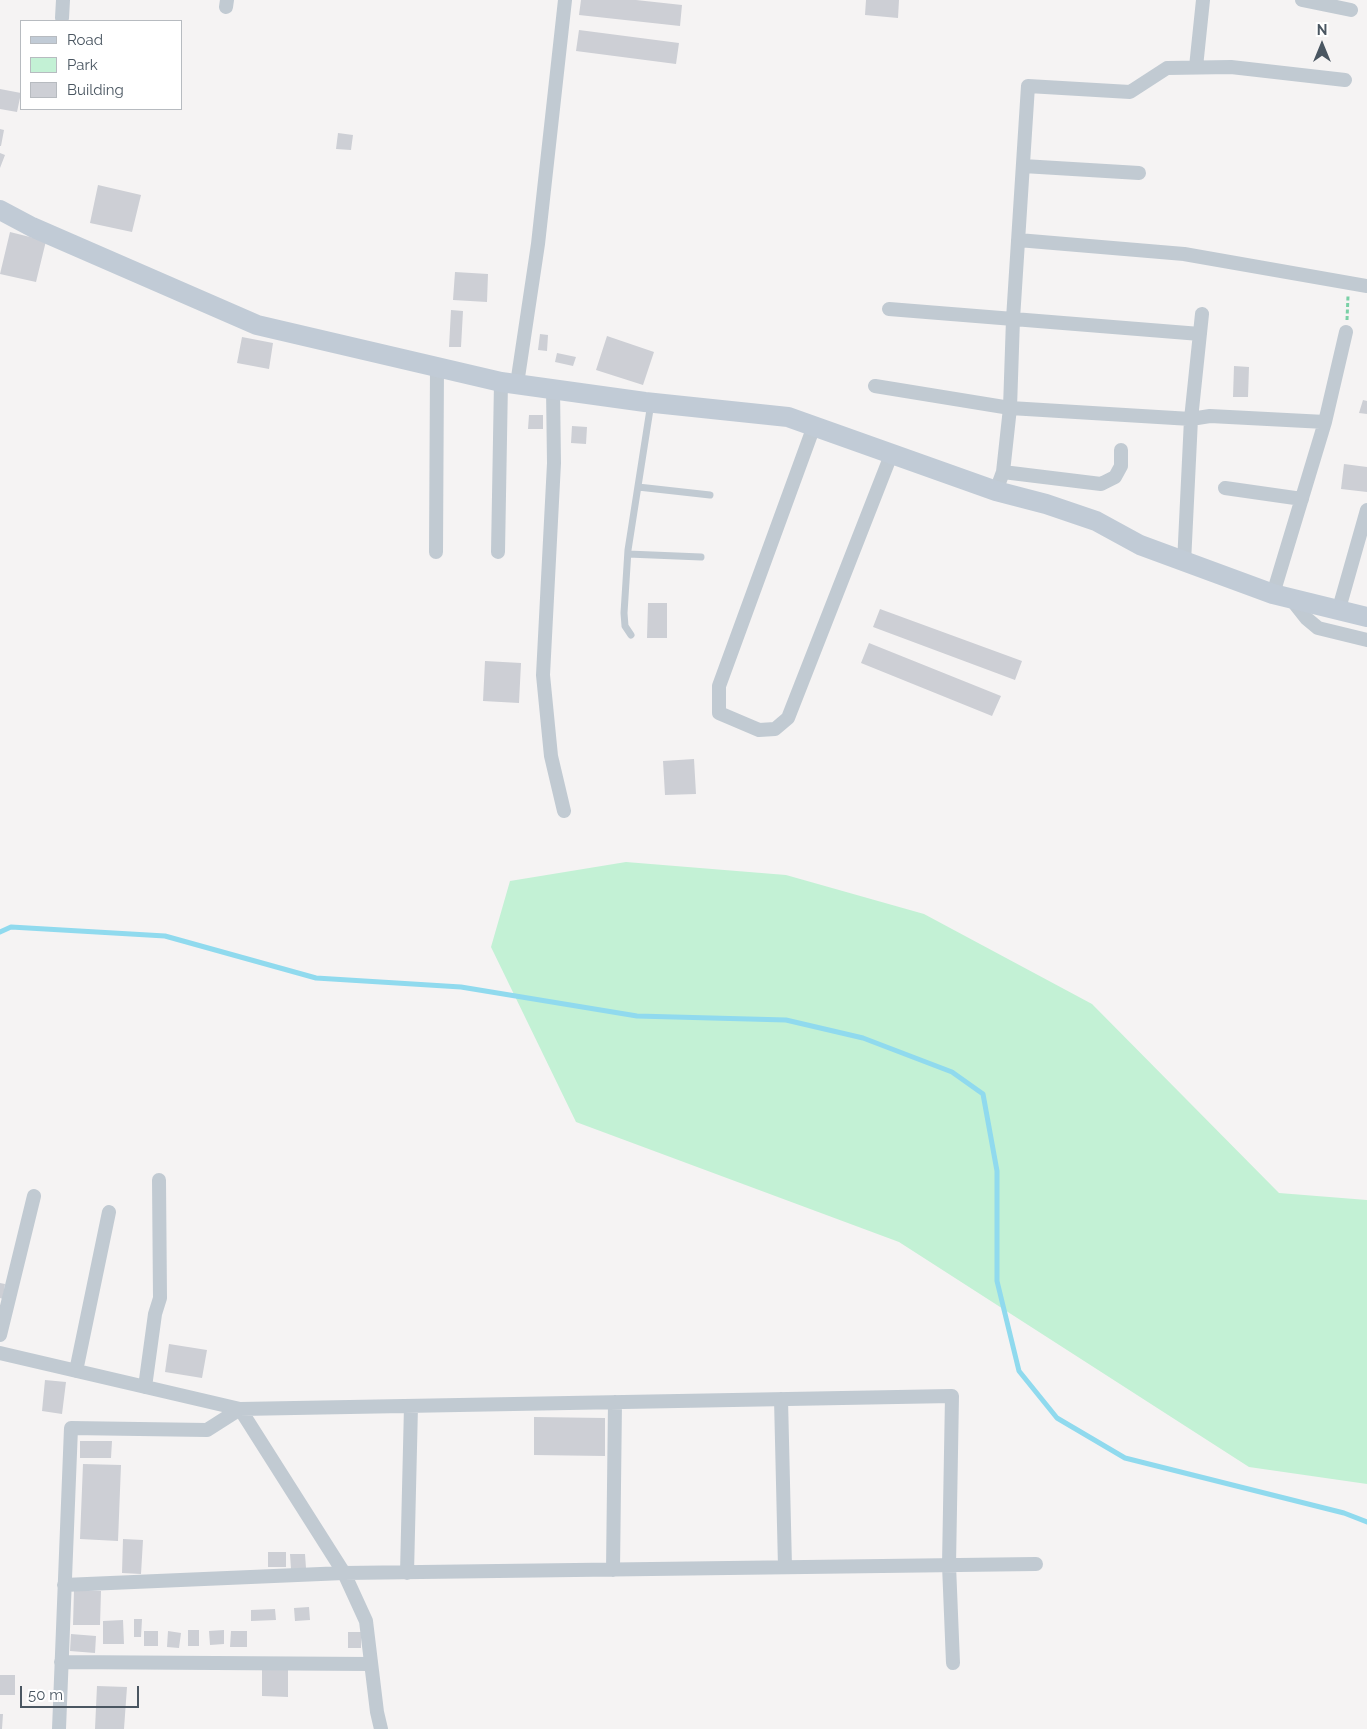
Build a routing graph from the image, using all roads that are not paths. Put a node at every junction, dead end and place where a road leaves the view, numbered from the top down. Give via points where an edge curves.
1 (63, 0) edge
2 (565, 0) edge
3 (1203, 0) edge
4 (1302, 0) edge
5 (1351, 10) dead end
6 (62, 18) dead end
7 (1196, 68) junction
8 (1345, 80) dead end
9 (1023, 166) junction
10 (1139, 173) dead end
11 (0, 210) edge
12 (1018, 240) junction
13 (1367, 286) edge
14 (889, 310) dead end
15 (1202, 314) dead end
16 (1013, 319) junction
17 (1346, 332) road end
18 (1200, 334) junction
19 (437, 367) junction
20 (509, 383) junction
21 (875, 386) dead end
22 (553, 389) junction
23 (651, 403) junction
24 (1010, 408) junction
25 (1191, 420) junction
26 (1325, 422) junction
27 (814, 426) junction
28 (1121, 450) dead end
29 (891, 454) junction
30 (1003, 472) junction
31 (638, 487) junction
32 (1225, 488) dead end
33 (996, 492) junction
34 (710, 495) dead end
35 (1302, 499) junction
36 (1367, 510) edge
37 (436, 552) dead end
38 (498, 552) dead end
39 (628, 554) junction
40 (701, 557) dead end
41 (1184, 563) junction
42 (1282, 597) junction
43 (1338, 612) junction
44 (1367, 617) edge
45 (631, 635) dead end
46 (1367, 640) edge
47 (564, 811) dead end
48 (159, 1180) dead end
49 (34, 1196) dead end
50 (109, 1212) dead end
51 (0, 1335) edge
52 (0, 1353) edge
53 (76, 1371) junction
54 (145, 1387) junction
55 (781, 1399) junction
56 (615, 1402) junction
57 (411, 1406) junction
58 (240, 1409) junction
59 (1036, 1564) dead end
60 (949, 1565) junction
61 (785, 1567) junction
62 (613, 1570) junction
63 (407, 1572) junction
64 (344, 1573) junction
65 (64, 1585) junction
66 (61, 1662) junction
67 (953, 1663) dead end
68 (370, 1664) junction
69 (58, 1729) edge
70 (381, 1729) edge

1 - 6 street
2 - 20 street via 538,244
3 - 7 street
4 - 5 street
7 - 8 street via 1230,67
7 - 9 street via 1167,68 1130,92 1028,86
9 - 10 street
9 - 12 street
11 - 19 street via 257,325
12 - 13 street via 1184,254
12 - 16 street
14 - 16 street
15 - 18 street
16 - 18 street
16 - 24 street
17 - 26 street
18 - 25 street
19 - 20 street
19 - 37 street
20 - 22 street
20 - 38 street
21 - 24 street
22 - 23 street
22 - 47 street via 554,463 543,675 551,756
23 - 27 street via 788,417
23 - 31 lane
24 - 25 street
24 - 30 street
25 - 26 street via 1210,416
25 - 41 street
26 - 35 street
27 - 29 street
27 - 29 street via 719,686 719,713 759,730 776,729 788,718
28 - 30 street via 1121,466 1116,477 1101,484
29 - 33 street
30 - 33 street
31 - 34 lane
31 - 39 lane
32 - 35 street
33 - 41 street via 1096,521 1140,545
35 - 42 street
36 - 43 street
39 - 40 lane
39 - 45 lane via 624,613
41 - 42 street
42 - 43 street
42 - 46 street via 1318,628
43 - 44 street
48 - 54 street via 160,1298
49 - 51 street
50 - 53 street
52 - 53 street
53 - 54 street
54 - 58 street
55 - 56 street
55 - 60 street via 952,1396
55 - 61 street
56 - 57 street
56 - 62 street
57 - 58 street
57 - 63 street
58 - 64 street
58 - 65 street via 207,1430 71,1428
59 - 60 street
60 - 61 street
60 - 67 street
61 - 62 street
62 - 63 street
63 - 64 street
64 - 65 street
64 - 68 street via 366,1621
65 - 66 street
66 - 68 street
66 - 69 street
68 - 70 street

